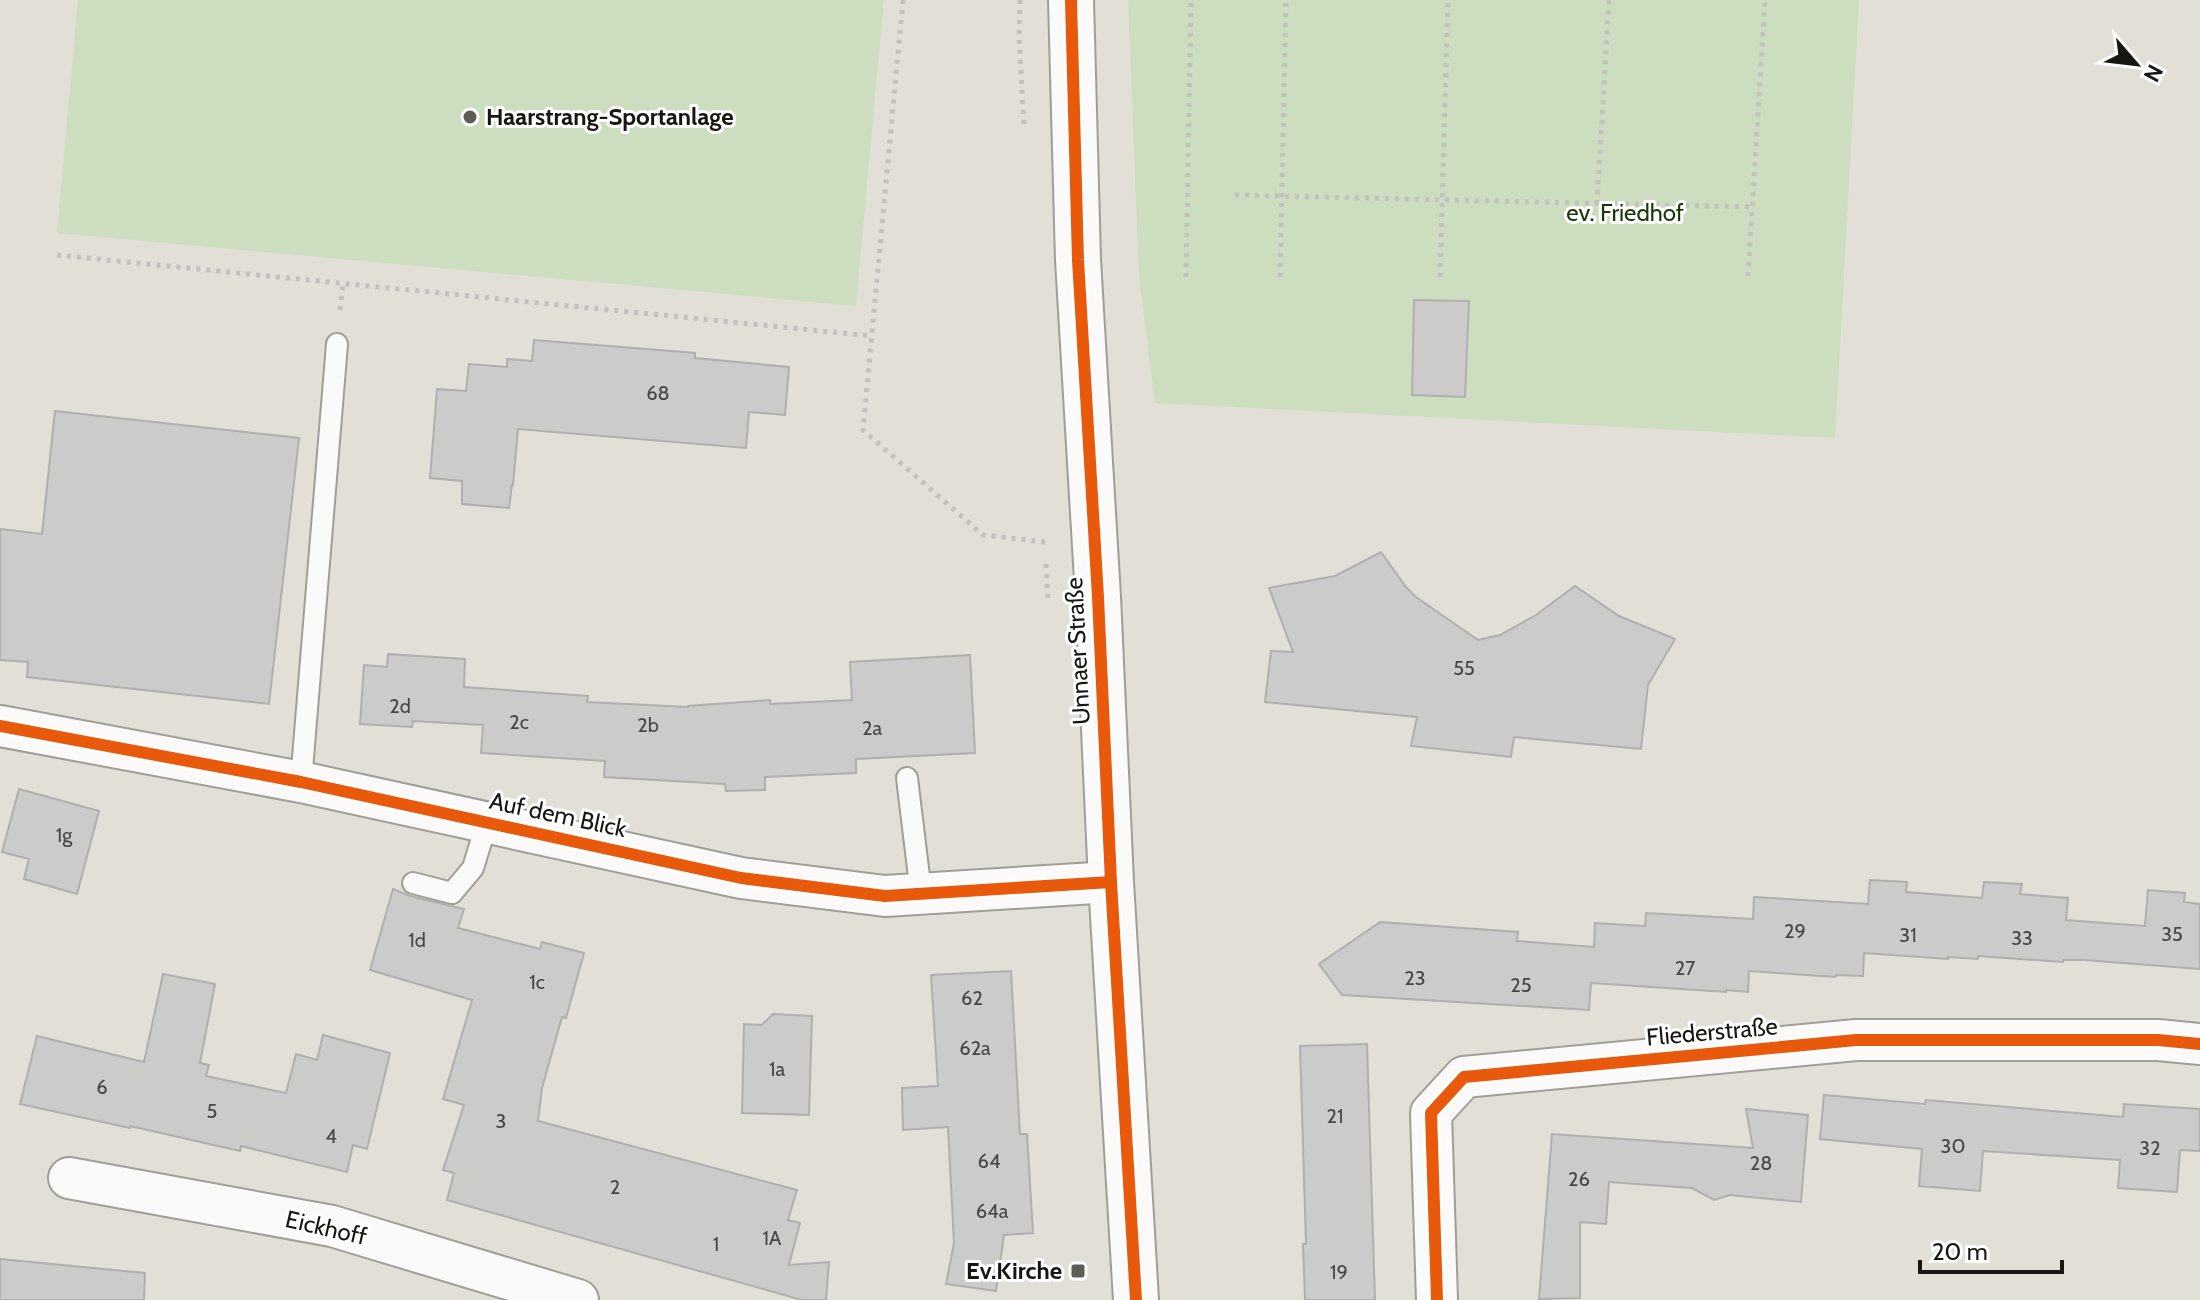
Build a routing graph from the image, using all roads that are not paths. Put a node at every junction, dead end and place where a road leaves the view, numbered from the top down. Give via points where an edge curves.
1 (1071, 0) edge
2 (337, 344) dead end
3 (0, 726) edge
4 (907, 778) dead end
5 (301, 782) junction
6 (487, 822) junction
7 (1111, 882) junction
8 (413, 883) dead end
9 (921, 893) junction
10 (2200, 1044) edge
11 (69, 1178) dead end
12 (578, 1300) edge
13 (1136, 1300) edge
14 (1437, 1300) edge

1 - 7 main road, Unnaer Straße via 1078,260
2 - 5 lane
3 - 5 street, Auf dem Blick
4 - 9 lane
5 - 6 street, Auf dem Blick
6 - 8 lane via 473,868 452,893
6 - 9 street, Auf dem Blick via 741,878 885,896
7 - 9 street, Auf dem Blick
7 - 13 main road, Unnaer Straße
10 - 14 street, Fliederstraße via 1856,1040 1464,1077 1431,1113
11 - 12 street, Eickhoff via 332,1226

